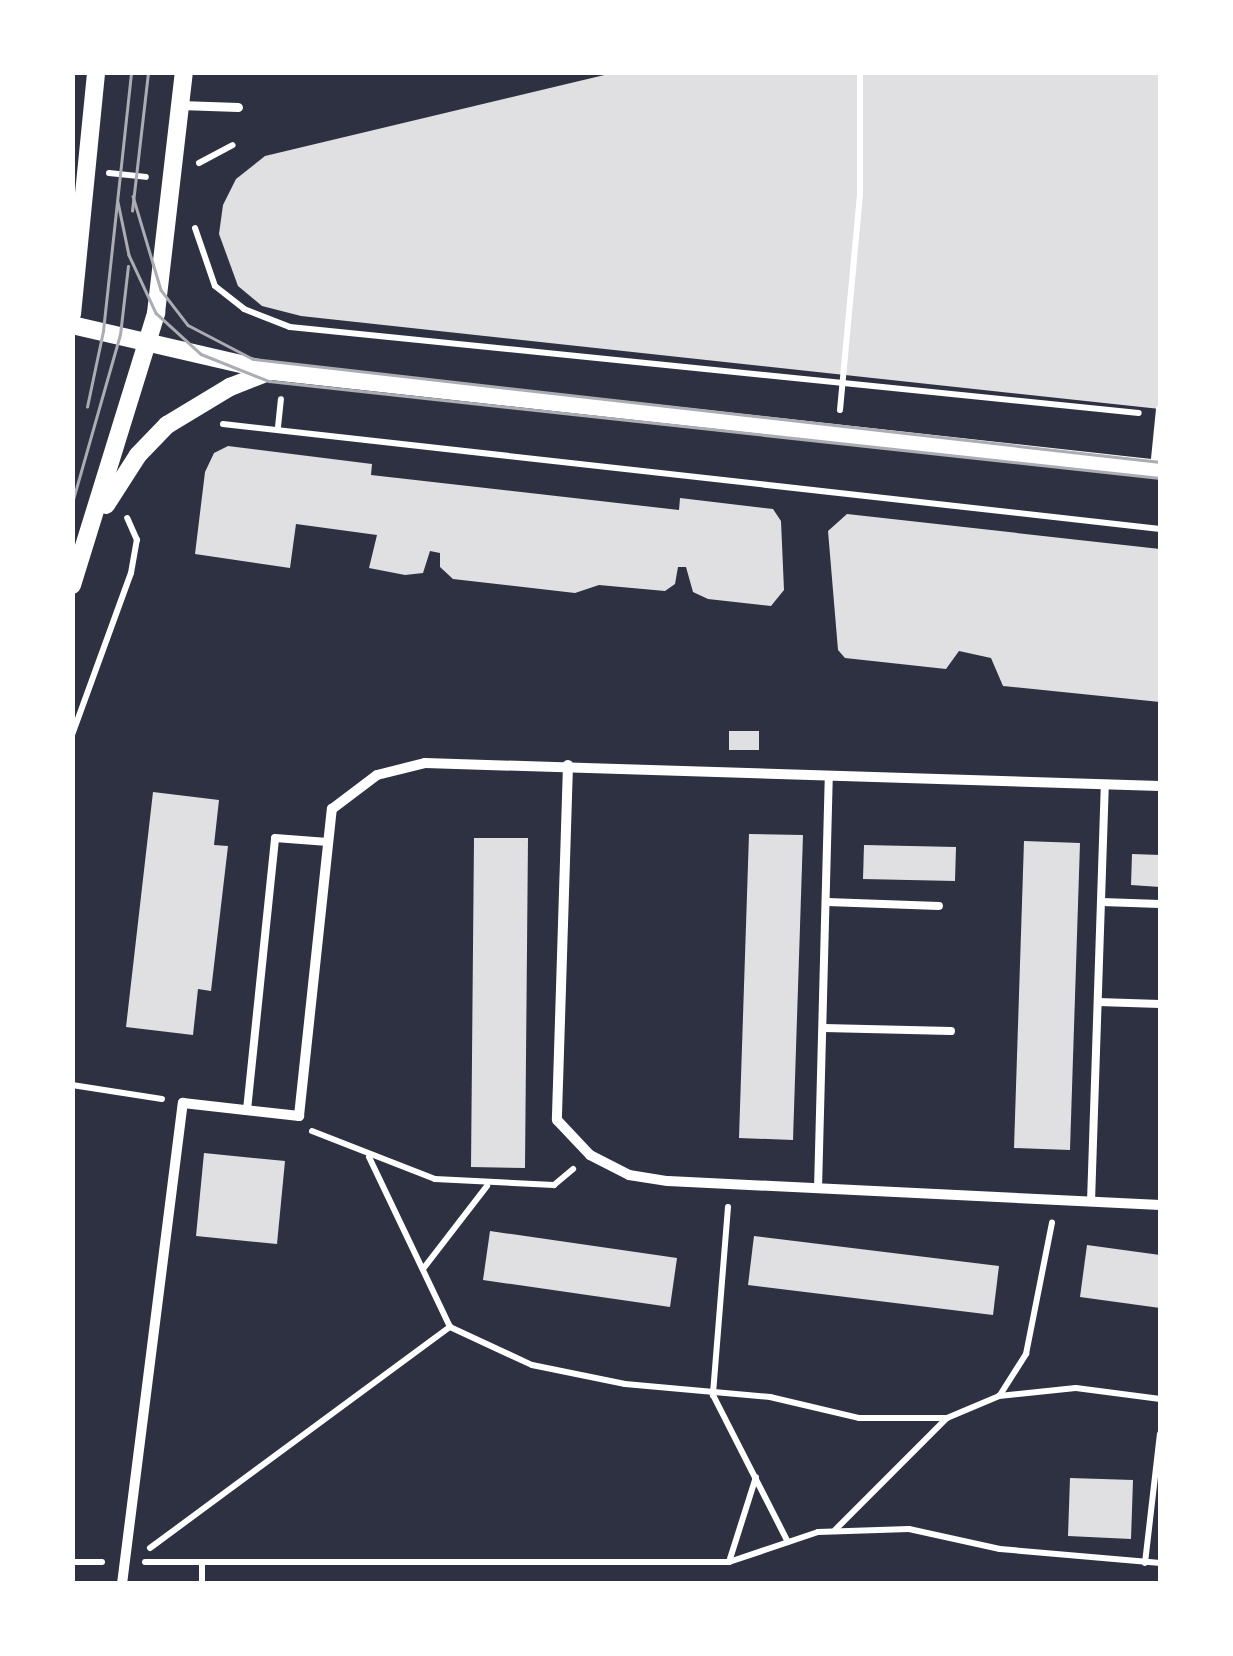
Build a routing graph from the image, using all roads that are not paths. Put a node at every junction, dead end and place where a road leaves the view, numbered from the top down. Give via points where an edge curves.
1 (96, 72) edge
2 (184, 72) edge
3 (180, 105) junction
4 (238, 106) dead end
5 (72, 314) edge
6 (72, 325) edge
7 (150, 342) junction
8 (272, 371) junction
9 (1160, 412) edge
10 (1157, 469) edge
11 (92, 526) junction
12 (72, 585) edge
13 (568, 765) junction
14 (829, 775) junction
15 (1105, 784) junction
16 (1160, 786) edge
17 (328, 842) junction
18 (827, 902) junction
19 (1102, 902) junction
20 (1160, 904) edge
21 (939, 906) dead end
22 (1098, 1002) junction
23 (1160, 1004) edge
24 (824, 1028) junction
25 (951, 1031) dead end
26 (247, 1110) junction
27 (818, 1190) junction
28 (1090, 1202) junction
29 (1160, 1206) edge
30 (122, 1584) edge

1 - 5 street
2 - 3 street
3 - 4 street
3 - 7 street via 167,250
6 - 7 street
7 - 8 street
7 - 11 street
8 - 10 street
8 - 11 street via 230,387 166,426 138,455
9 - 10 lane
11 - 12 street
13 - 14 street
13 - 17 street via 425,763 377,775 332,808
13 - 27 street via 556,1120 590,1155 629,1175
14 - 15 street
14 - 18 lane
15 - 16 street
15 - 19 lane
17 - 26 lane via 275,838
17 - 26 street via 299,1116
18 - 21 lane
18 - 24 lane
19 - 20 lane
19 - 22 lane
22 - 23 lane
22 - 28 lane
24 - 25 lane
24 - 27 lane
26 - 30 street via 182,1103
27 - 28 street
28 - 29 street

